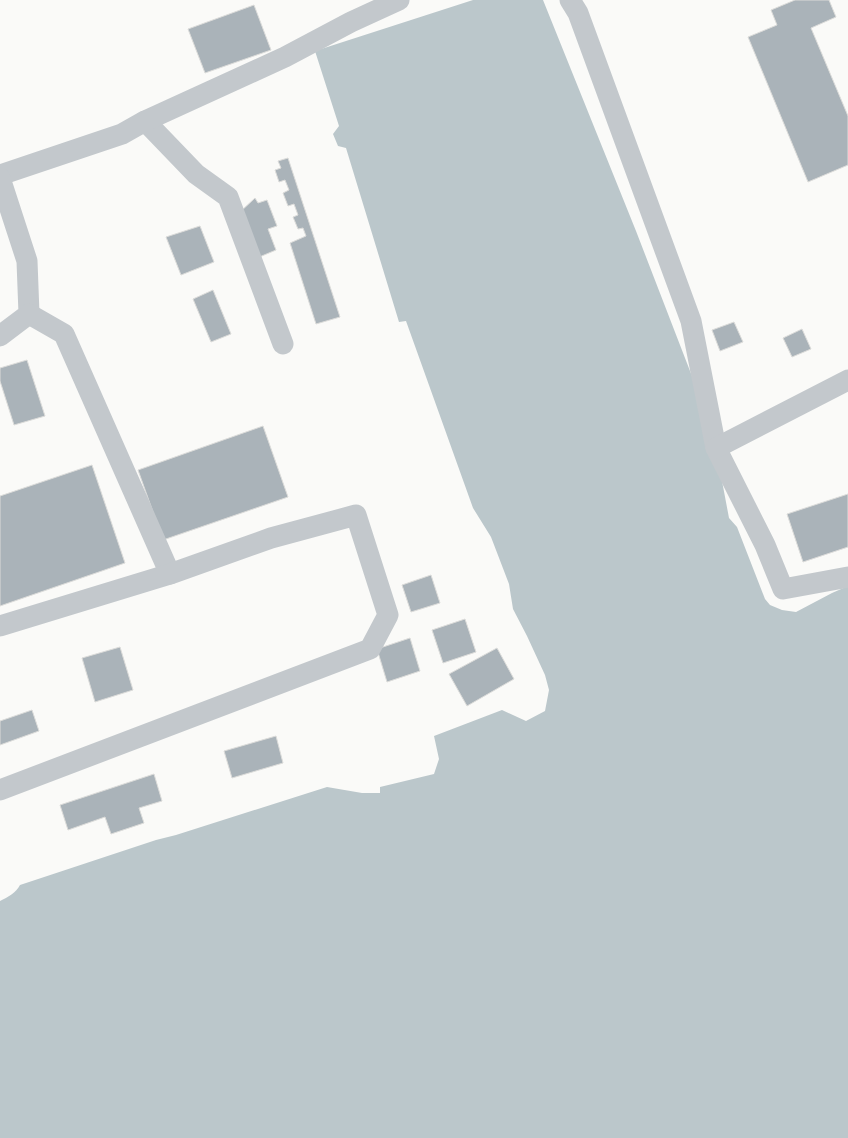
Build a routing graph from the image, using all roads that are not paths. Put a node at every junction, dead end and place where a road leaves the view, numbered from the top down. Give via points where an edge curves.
1 (399, 0) edge
2 (570, 0) edge
3 (145, 121) junction
4 (0, 177) edge
5 (29, 314) junction
6 (0, 336) edge
7 (283, 344) dead end
8 (848, 380) edge
9 (716, 448) junction
10 (170, 574) junction
11 (848, 577) edge
12 (0, 626) edge
13 (0, 790) edge

1 - 3 street via 284,57
2 - 9 street via 578,13 691,321
3 - 4 street via 122,134
3 - 7 street via 196,174 228,197
4 - 5 street via 26,261
5 - 6 street
5 - 10 street via 64,334
8 - 9 street
9 - 11 street via 766,545 783,589
10 - 12 street
10 - 13 street via 271,538 356,514 388,614 370,649

